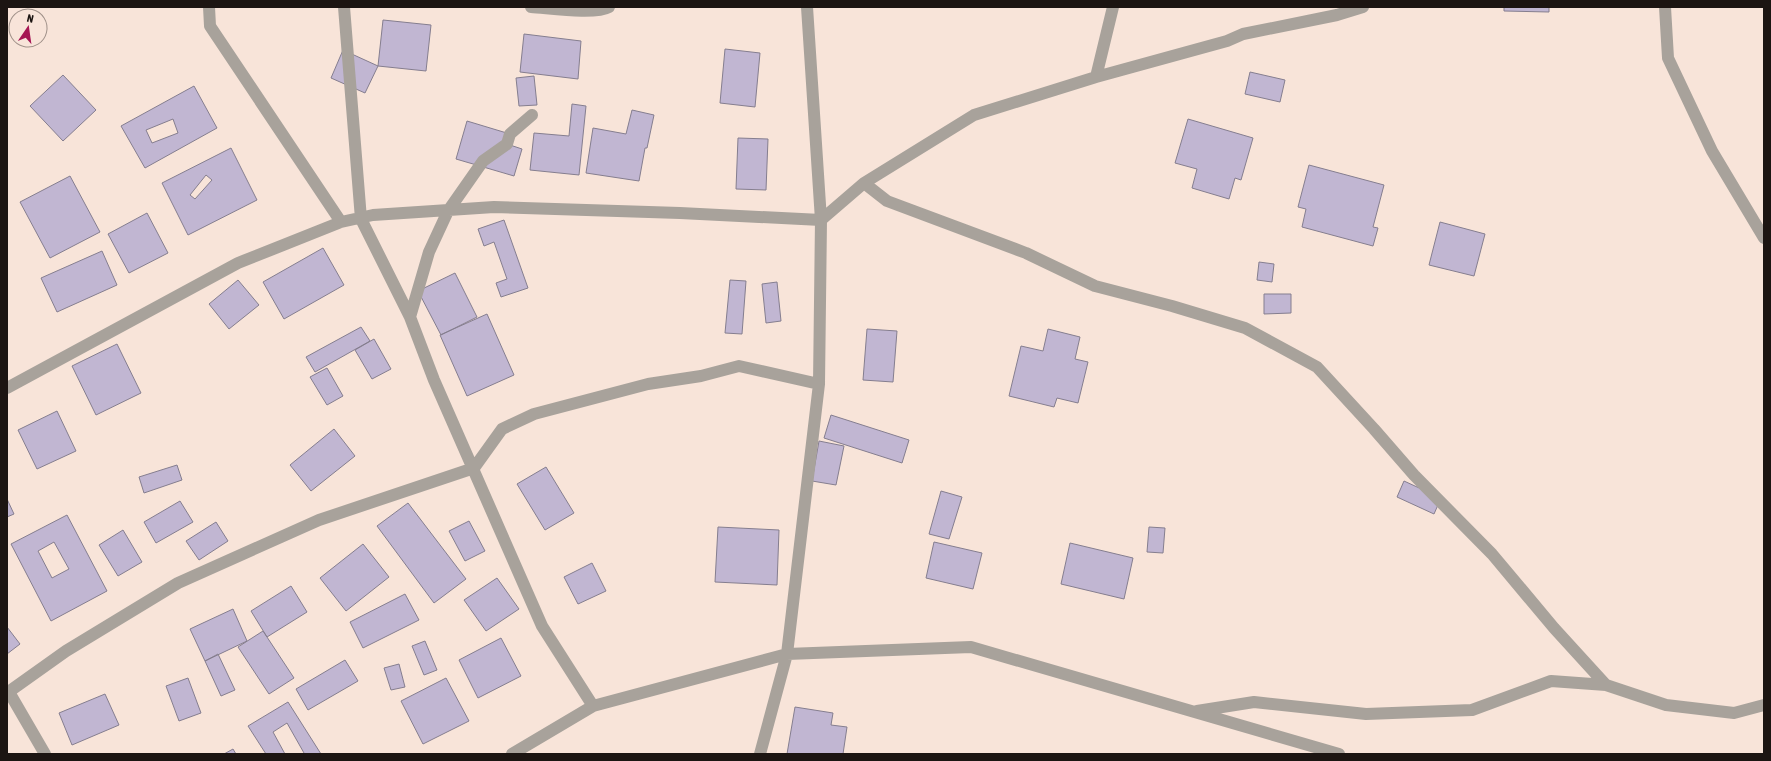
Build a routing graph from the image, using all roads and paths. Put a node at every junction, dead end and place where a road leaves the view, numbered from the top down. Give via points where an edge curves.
1 (209, 7) edge
2 (344, 7) edge
3 (531, 7) edge
4 (609, 7) edge
5 (807, 7) edge
6 (1113, 7) edge
7 (1363, 7) edge
8 (1665, 7) edge
9 (1096, 77) junction
10 (532, 115) dead end
11 (864, 183) junction
12 (448, 211) junction
13 (361, 219) junction
14 (821, 220) junction
15 (341, 222) junction
16 (1764, 238) edge
17 (410, 317) junction
18 (819, 384) junction
19 (7, 388) edge
20 (474, 468) junction
21 (787, 654) junction
22 (1606, 685) junction
23 (8, 693) edge
24 (1764, 705) edge
25 (593, 706) junction
26 (1192, 712) junction
27 (45, 754) edge
28 (512, 754) edge
29 (760, 754) edge
30 (1339, 754) edge

1 - 15 street via 210,26
2 - 13 street
3 - 4 street via 569,10 603,10
5 - 14 street
6 - 9 street
7 - 9 street via 1337,15 1243,34 1227,41
8 - 16 street via 1668,58 1712,151
9 - 11 street via 974,115
10 - 12 street via 510,134 507,144 483,161
11 - 14 street
11 - 22 street via 887,201 1026,253 1095,286 1244,328 1317,367 1414,476 1492,554
12 - 13 street via 372,215
12 - 14 street via 494,207
12 - 17 street via 429,252
13 - 15 street
13 - 17 street
14 - 18 street
15 - 19 street via 238,263
17 - 20 street via 434,380
18 - 20 street via 739,366 701,376 648,384 534,414 502,429
18 - 21 street
20 - 23 street via 320,520 178,583 66,651
20 - 25 street via 542,626
21 - 25 street
21 - 26 street via 971,647
21 - 29 street
22 - 24 street via 1666,705 1734,713
22 - 26 street via 1551,681 1472,710 1366,714 1254,702
23 - 27 street
25 - 28 street
26 - 30 street

